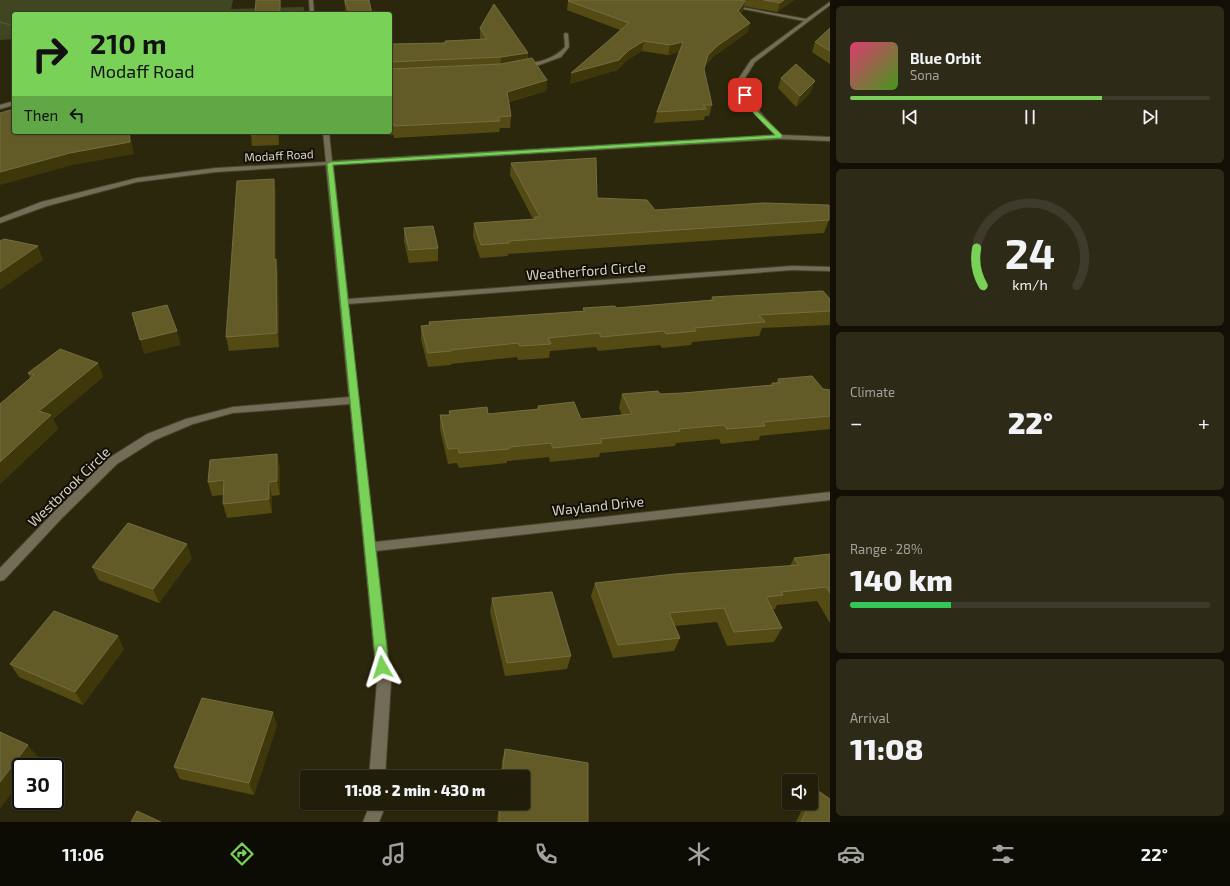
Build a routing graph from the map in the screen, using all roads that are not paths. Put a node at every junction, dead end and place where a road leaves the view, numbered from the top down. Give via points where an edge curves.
1 (311, 0) edge
2 (830, 3) edge
3 (722, 4) edge
4 (312, 12) edge
5 (807, 20) junction
6 (566, 34) dead end
7 (515, 68) edge
8 (12, 104) edge
9 (0, 107) edge
10 (326, 134) edge
11 (780, 137) junction
12 (830, 139) edge
13 (330, 164) junction
14 (0, 221) edge
15 (830, 269) edge
16 (344, 302) junction
17 (354, 400) junction
18 (830, 496) edge
19 (370, 546) junction
20 (0, 576) edge
21 (378, 770) edge
22 (374, 810) edge
23 (371, 822) edge

1 - 4 street
2 - 5 street
3 - 5 street
5 - 11 street via 753,61 742,78 745,95 756,113
6 - 7 street via 567,47 559,56
8 - 9 street
10 - 13 street
11 - 12 street, Modaff Road
11 - 13 street, Modaff Road
13 - 14 street, Modaff Road via 216,170 137,180 44,204
13 - 16 street
15 - 16 street, Weatherford Circle via 792,268
16 - 17 street
17 - 19 street
17 - 20 street, Westbrook Circle via 233,410 190,421 151,437 113,461
18 - 19 street, Wayland Drive
19 - 21 street via 384,682
22 - 23 street

